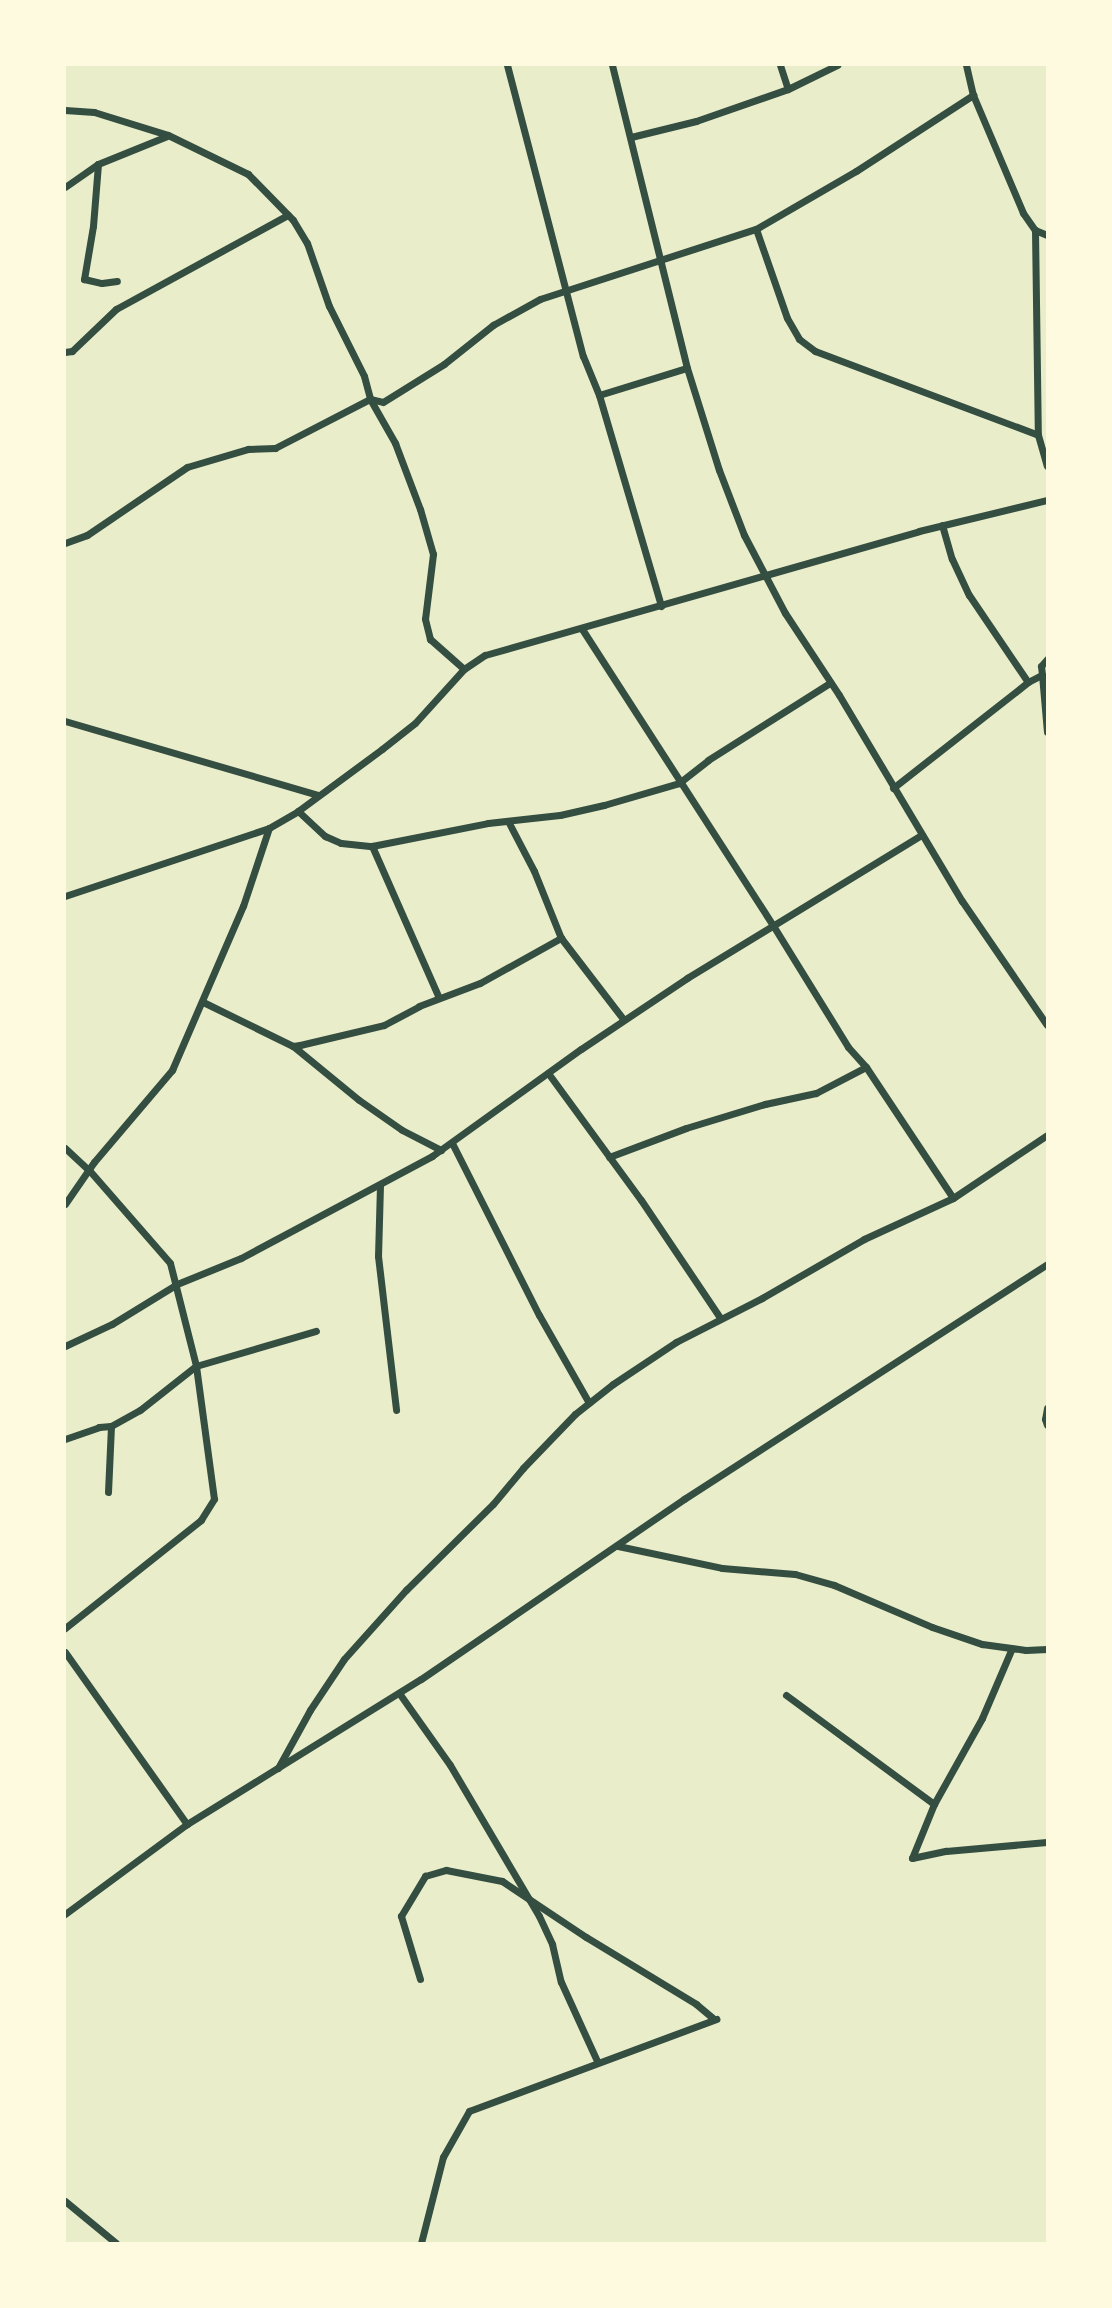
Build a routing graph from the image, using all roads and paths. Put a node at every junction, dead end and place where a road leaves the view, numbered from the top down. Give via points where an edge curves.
1 (507, 65) edge
2 (612, 65) edge
3 (780, 65) edge
4 (837, 65) edge
5 (966, 65) edge
6 (788, 89) junction
7 (973, 95) junction
8 (65, 110) edge
9 (168, 135) junction
10 (631, 137) junction
11 (99, 164) junction
12 (65, 187) edge
13 (288, 215) junction
14 (756, 229) junction
15 (1035, 230) junction
16 (1047, 235) edge
17 (661, 262) junction
18 (117, 281) dead end
19 (568, 290) junction
20 (65, 352) edge
21 (687, 368) junction
22 (599, 395) junction
23 (370, 399) junction
24 (1038, 435) junction
25 (1047, 466) edge
26 (1047, 500) edge
27 (942, 525) junction
28 (65, 543) edge
29 (764, 575) junction
30 (661, 606) junction
31 (582, 629) junction
32 (1047, 659) edge
33 (464, 669) junction
34 (1042, 675) junction
35 (830, 682) junction
36 (1028, 682) junction
37 (65, 721) edge
38 (1047, 732) edge
39 (679, 783) junction
40 (893, 788) junction
41 (318, 796) junction
42 (298, 811) junction
43 (509, 823) junction
44 (269, 828) junction
45 (921, 835) junction
46 (372, 846) junction
47 (65, 896) edge
48 (775, 926) junction
49 (561, 938) junction
50 (439, 998) junction
51 (203, 1002) junction
52 (624, 1020) junction
53 (1047, 1025) edge
54 (293, 1046) junction
55 (866, 1066) junction
56 (548, 1073) junction
57 (1047, 1135) edge
58 (452, 1143) junction
59 (65, 1148) edge
60 (441, 1150) junction
61 (609, 1157) junction
62 (89, 1170) junction
63 (380, 1185) junction
64 (953, 1198) junction
65 (65, 1204) edge
66 (1047, 1264) edge
67 (177, 1284) junction
68 (721, 1319) junction
69 (316, 1331) dead end
70 (65, 1346) edge
71 (196, 1366) junction
72 (589, 1403) junction
73 (1047, 1408) edge
74 (396, 1410) dead end
75 (1047, 1425) edge
76 (111, 1426) junction
77 (65, 1439) edge
78 (108, 1492) dead end
79 (618, 1546) junction
80 (65, 1628) edge
81 (1012, 1648) junction
82 (1047, 1649) edge
83 (65, 1652) edge
84 (399, 1693) junction
85 (786, 1695) dead end
86 (278, 1769) junction
87 (934, 1804) junction
88 (187, 1824) junction
89 (1047, 1842) edge
90 (530, 1900) junction
91 (65, 1914) edge
92 (420, 1979) dead end
93 (597, 2061) junction
94 (65, 2201) edge
95 (117, 2243) edge
96 (421, 2243) edge

1 - 19 street
2 - 10 street
3 - 6 street
4 - 6 street
5 - 7 street
6 - 10 street via 696,121
7 - 14 street
7 - 15 street via 1023,213
8 - 9 street via 94,111
9 - 11 street
9 - 13 street via 248,174
10 - 17 street
11 - 12 street
11 - 18 street via 84,279 102,284
13 - 20 street via 122,305 72,351
13 - 23 street via 307,243
14 - 17 street
14 - 24 street via 787,318 799,339 815,351
15 - 16 street
15 - 24 street
17 - 19 street
17 - 21 street
19 - 22 street via 583,356
19 - 23 street via 540,299 493,325 444,364 383,402
21 - 22 street
21 - 29 street via 719,470
22 - 30 street
23 - 28 street via 275,448 248,449 187,467 87,536
23 - 33 street via 395,443 433,554 425,619 430,639
24 - 25 street
26 - 27 street
27 - 29 street
27 - 36 street via 969,595
29 - 30 street
29 - 35 street
30 - 31 street
31 - 33 street via 485,655
31 - 39 street
32 - 34 street via 1041,666
33 - 41 street via 415,723
34 - 36 street
34 - 38 street
35 - 39 street
35 - 40 street
36 - 40 street
37 - 41 street
39 - 43 street via 560,815
39 - 48 street
40 - 45 street
41 - 42 street
42 - 44 street
42 - 46 street via 341,844
43 - 46 street
43 - 49 street
44 - 47 street
44 - 51 street
45 - 48 street
45 - 53 street
46 - 50 street
48 - 52 street
48 - 55 street via 848,1047
49 - 50 street via 502,972
49 - 52 street
50 - 54 street via 384,1025
51 - 54 street
51 - 62 street via 172,1070
52 - 56 street
54 - 60 street via 359,1100
55 - 61 street via 816,1093 686,1128
55 - 64 street
56 - 58 street
56 - 61 street
57 - 64 street
58 - 60 street
58 - 72 street
59 - 62 street
60 - 63 street
61 - 68 street
62 - 65 street
62 - 67 street via 170,1263
63 - 67 street via 241,1258
63 - 74 street via 378,1256
64 - 68 street via 864,1239
66 - 79 street
67 - 70 street via 112,1324
67 - 71 street
68 - 72 street via 677,1342
69 - 71 street
71 - 76 street via 140,1410
71 - 80 street via 214,1499 201,1520
72 - 86 street via 362,1638 310,1710
73 - 75 street
76 - 77 street
76 - 78 street
79 - 81 street via 722,1568 795,1574 982,1644
79 - 84 street
81 - 82 street
81 - 87 street via 982,1718
83 - 88 street
84 - 86 street
84 - 90 street via 450,1765
85 - 87 street
86 - 88 street
87 - 89 street via 912,1858
88 - 91 street
90 - 92 street via 502,1881 482,1876 446,1870 425,1876 401,1916
90 - 93 street
90 - 93 street via 715,2019
93 - 96 street via 469,2111 443,2157
94 - 95 street

